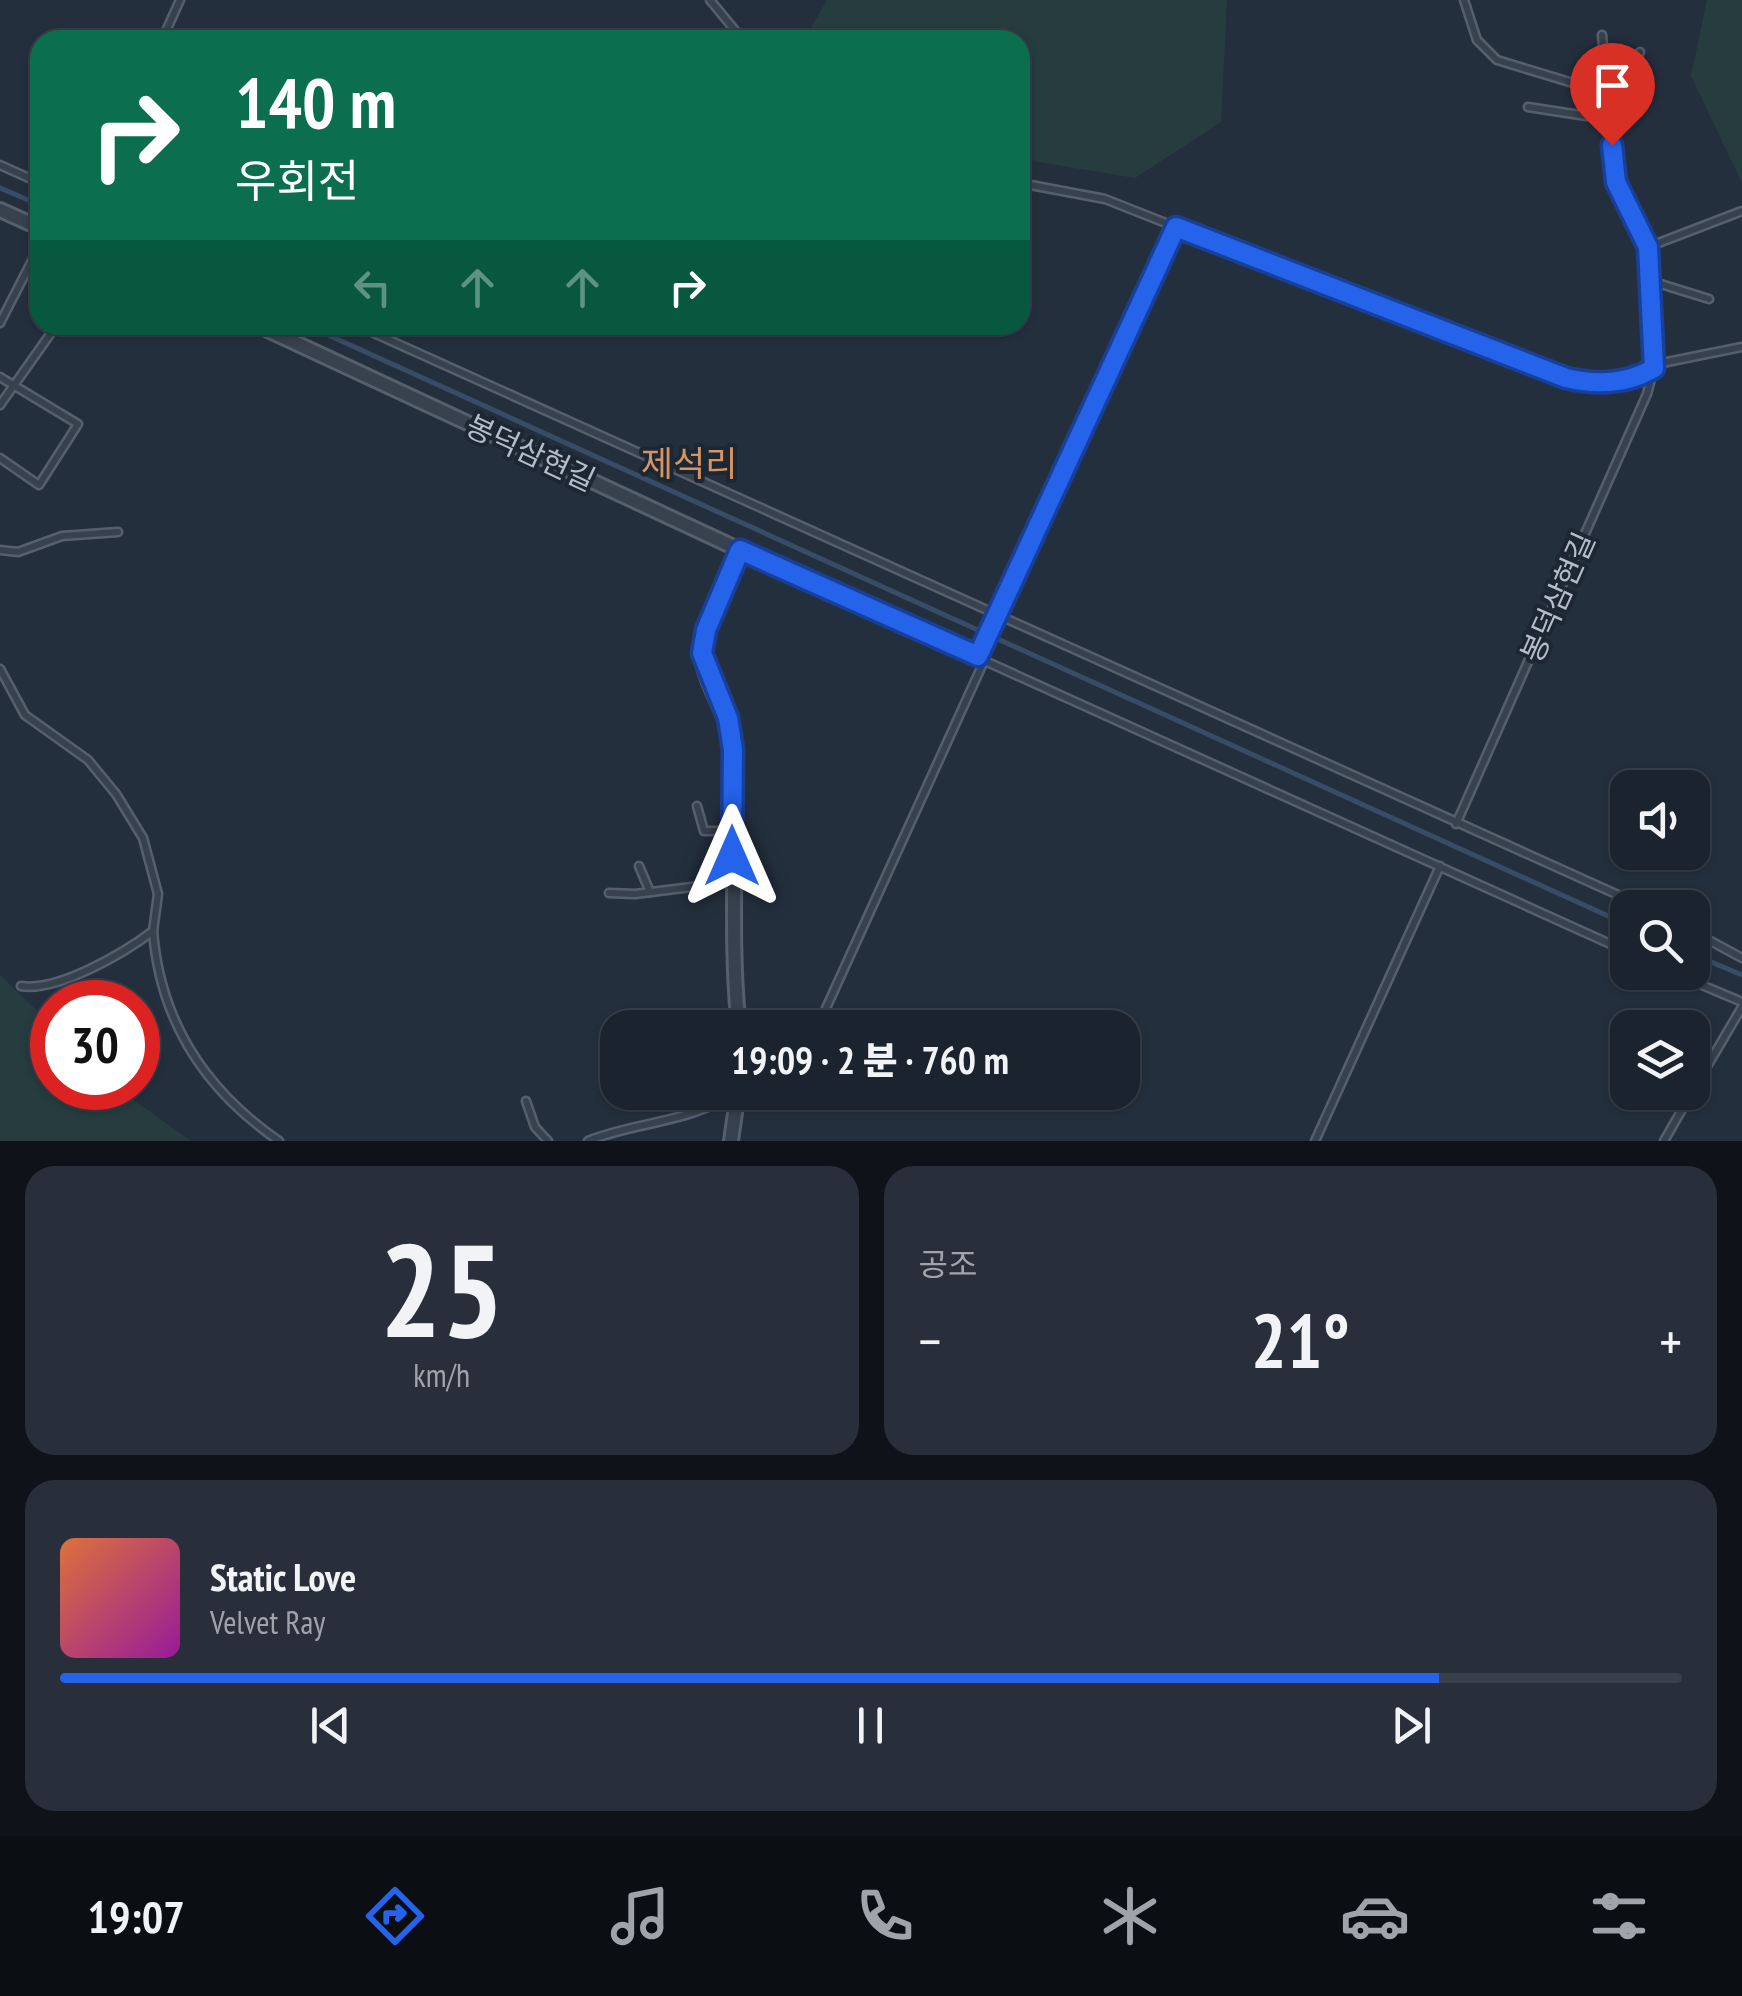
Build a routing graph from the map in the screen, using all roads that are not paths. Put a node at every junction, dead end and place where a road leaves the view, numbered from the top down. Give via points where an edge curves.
1 (180, 0) edge
2 (710, 0) edge
3 (1464, 0) edge
4 (166, 30) edge
5 (735, 30) edge
6 (1602, 35) dead end
7 (1640, 52) dead end
8 (1606, 79) junction
9 (1609, 94) junction
10 (1528, 107) dead end
11 (1612, 120) junction
12 (0, 164) edge
13 (30, 178) edge
14 (1030, 185) edge
15 (0, 210) edge
16 (1742, 210) edge
17 (30, 224) edge
18 (1176, 227) junction
19 (1648, 247) junction
20 (30, 264) edge
21 (1651, 281) junction
22 (1709, 299) dead end
23 (0, 322) edge
24 (49, 335) edge
25 (278, 335) edge
26 (378, 335) edge
27 (1742, 347) edge
28 (1654, 368) junction
29 (0, 377) edge
30 (14, 385) junction
31 (0, 405) edge
32 (0, 458) edge
33 (118, 532) dead end
34 (0, 550) edge
35 (740, 550) junction
36 (995, 620) junction
37 (982, 658) junction
38 (0, 668) edge
39 (697, 806) dead end
40 (1456, 824) junction
41 (732, 831) junction
42 (639, 866) dead end
43 (1440, 866) junction
44 (732, 882) junction
45 (650, 892) junction
46 (1610, 892) edge
47 (609, 893) dead end
48 (152, 931) junction
49 (1710, 941) edge
50 (1610, 944) edge
51 (1742, 958) edge
52 (21, 986) dead end
53 (1710, 990) edge
54 (1742, 1004) edge
55 (738, 1010) edge
56 (825, 1010) edge
57 (1710, 1060) edge
58 (526, 1100) dead end
59 (699, 1110) edge
60 (734, 1110) edge
61 (1682, 1110) edge
62 (279, 1141) edge
63 (548, 1141) edge
64 (588, 1141) edge
65 (731, 1141) edge
66 (1316, 1141) edge
67 (1664, 1141) edge

1 - 4 lane
2 - 5 lane
3 - 9 lane via 1477,40 1497,60
6 - 8 lane, 봉덕삼현길
7 - 8 lane via 1631,67
8 - 9 lane, 봉덕삼현길
9 - 11 lane, 봉덕삼현길
10 - 11 lane
11 - 19 lane, 봉덕삼현길 via 1616,182
12 - 13 lane
14 - 18 lane via 1105,199
15 - 17 street
16 - 19 lane
18 - 28 lane via 1566,378 1615,382
18 - 36 lane
19 - 21 lane, 봉덕삼현길
20 - 23 lane
21 - 22 lane
21 - 28 lane, 봉덕삼현길
24 - 30 lane
25 - 35 street, 봉덕삼현길
26 - 36 lane
27 - 28 lane
28 - 40 lane, 봉덕삼현길
29 - 30 lane
30 - 31 lane
30 - 32 lane via 78,424 39,485
33 - 34 lane
35 - 37 lane
35 - 41 street via 702,653 728,718
36 - 37 lane
36 - 40 lane
37 - 43 lane
37 - 56 lane
38 - 48 lane via 24,714 88,760 142,838 158,894
39 - 41 lane via 704,831
40 - 46 lane
41 - 44 street
42 - 45 lane
43 - 50 lane
43 - 66 lane
44 - 45 lane
44 - 55 street
45 - 47 lane
48 - 52 lane via 70,976
48 - 62 lane via 156,975 175,1022 229,1104
49 - 51 lane
53 - 54 lane
54 - 57 lane
58 - 63 lane via 534,1127
59 - 64 lane
60 - 65 street
61 - 67 lane

